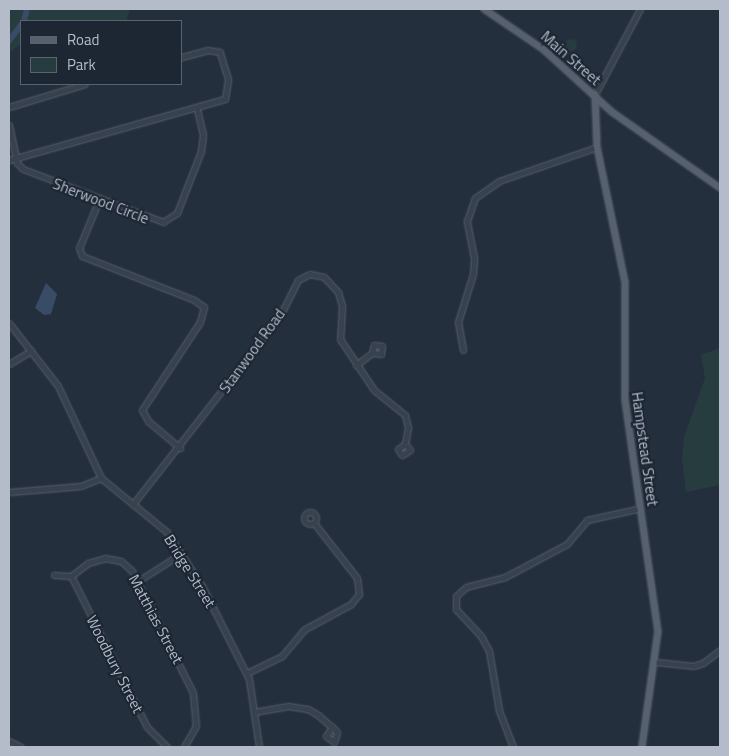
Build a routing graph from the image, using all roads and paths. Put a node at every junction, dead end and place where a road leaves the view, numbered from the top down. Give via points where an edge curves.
1 (484, 9) edge
2 (640, 9) edge
3 (182, 57) edge
4 (82, 85) edge
5 (595, 94) junction
6 (607, 106) junction
7 (9, 108) edge
8 (197, 109) junction
9 (595, 113) junction
10 (9, 125) edge
11 (597, 150) junction
12 (16, 159) junction
13 (9, 160) edge
14 (720, 188) edge
15 (99, 200) junction
16 (9, 323) edge
17 (463, 350) dead end
18 (31, 351) junction
19 (372, 353) dead end
20 (9, 364) edge
21 (356, 365) junction
22 (405, 444) dead end
23 (180, 448) junction
24 (101, 478) junction
25 (9, 492) edge
26 (134, 504) junction
27 (640, 508) junction
28 (314, 523) dead end
29 (182, 553) junction
30 (54, 575) dead end
31 (71, 576) junction
32 (138, 581) junction
33 (720, 650) edge
34 (656, 662) junction
35 (247, 673) junction
36 (254, 712) junction
37 (332, 727) dead end
38 (9, 740) edge
39 (21, 747) edge
40 (167, 747) edge
41 (184, 747) edge
42 (258, 747) edge
43 (513, 747) edge
44 (642, 747) edge

1 - 5 main road, Main Street via 544,50
2 - 5 street
3 - 8 street via 212,50 220,52 224,59 228,87 226,97
4 - 7 street
5 - 6 main road, Main Street
5 - 9 main road, Hampstead Street
6 - 9 main road
6 - 14 main road, Main Street
8 - 12 street
8 - 15 street, Sherwood Circle via 203,135 202,151 172,219 155,221
9 - 11 main road, Hampstead Street
10 - 12 street
11 - 17 street via 499,181 476,198 468,221 473,274 458,322
11 - 27 main road, Hampstead Street via 625,282 624,386
12 - 13 street
12 - 15 street, Sherwood Circle via 27,172
15 - 23 street via 79,248 82,256 194,300 205,310 142,410 145,418
16 - 18 street, Bridge Street
18 - 20 street
18 - 24 street, Bridge Street via 63,393
19 - 21 street
21 - 22 street, Stanwood Road via 377,393 405,415 408,428
21 - 23 street, Stanwood Road via 339,335 342,306 338,292 324,277 306,275 295,284 280,316
23 - 26 street, Stanwood Road
24 - 25 street via 80,486
24 - 26 street, Bridge Street
26 - 29 street, Bridge Street via 162,527
27 - 34 main road, Hampstead Street via 658,625
27 - 43 street via 587,520 568,544 505,577 466,587 456,596 456,609 480,636 489,652 499,710
28 - 35 street via 357,578 358,594 351,604 305,629 282,656
29 - 32 street
29 - 35 street, Bridge Street
30 - 31 street
31 - 32 street, Matthias Street via 88,563 109,558 124,563
31 - 40 street, Woodbury Street via 147,727
32 - 41 street, Matthias Street via 193,693 196,726
33 - 34 street via 703,663 693,666
34 - 44 main road, Hampstead Street
35 - 36 street, Bridge Street
36 - 37 street via 288,706 304,708
36 - 42 street, Bridge Street
38 - 39 street

